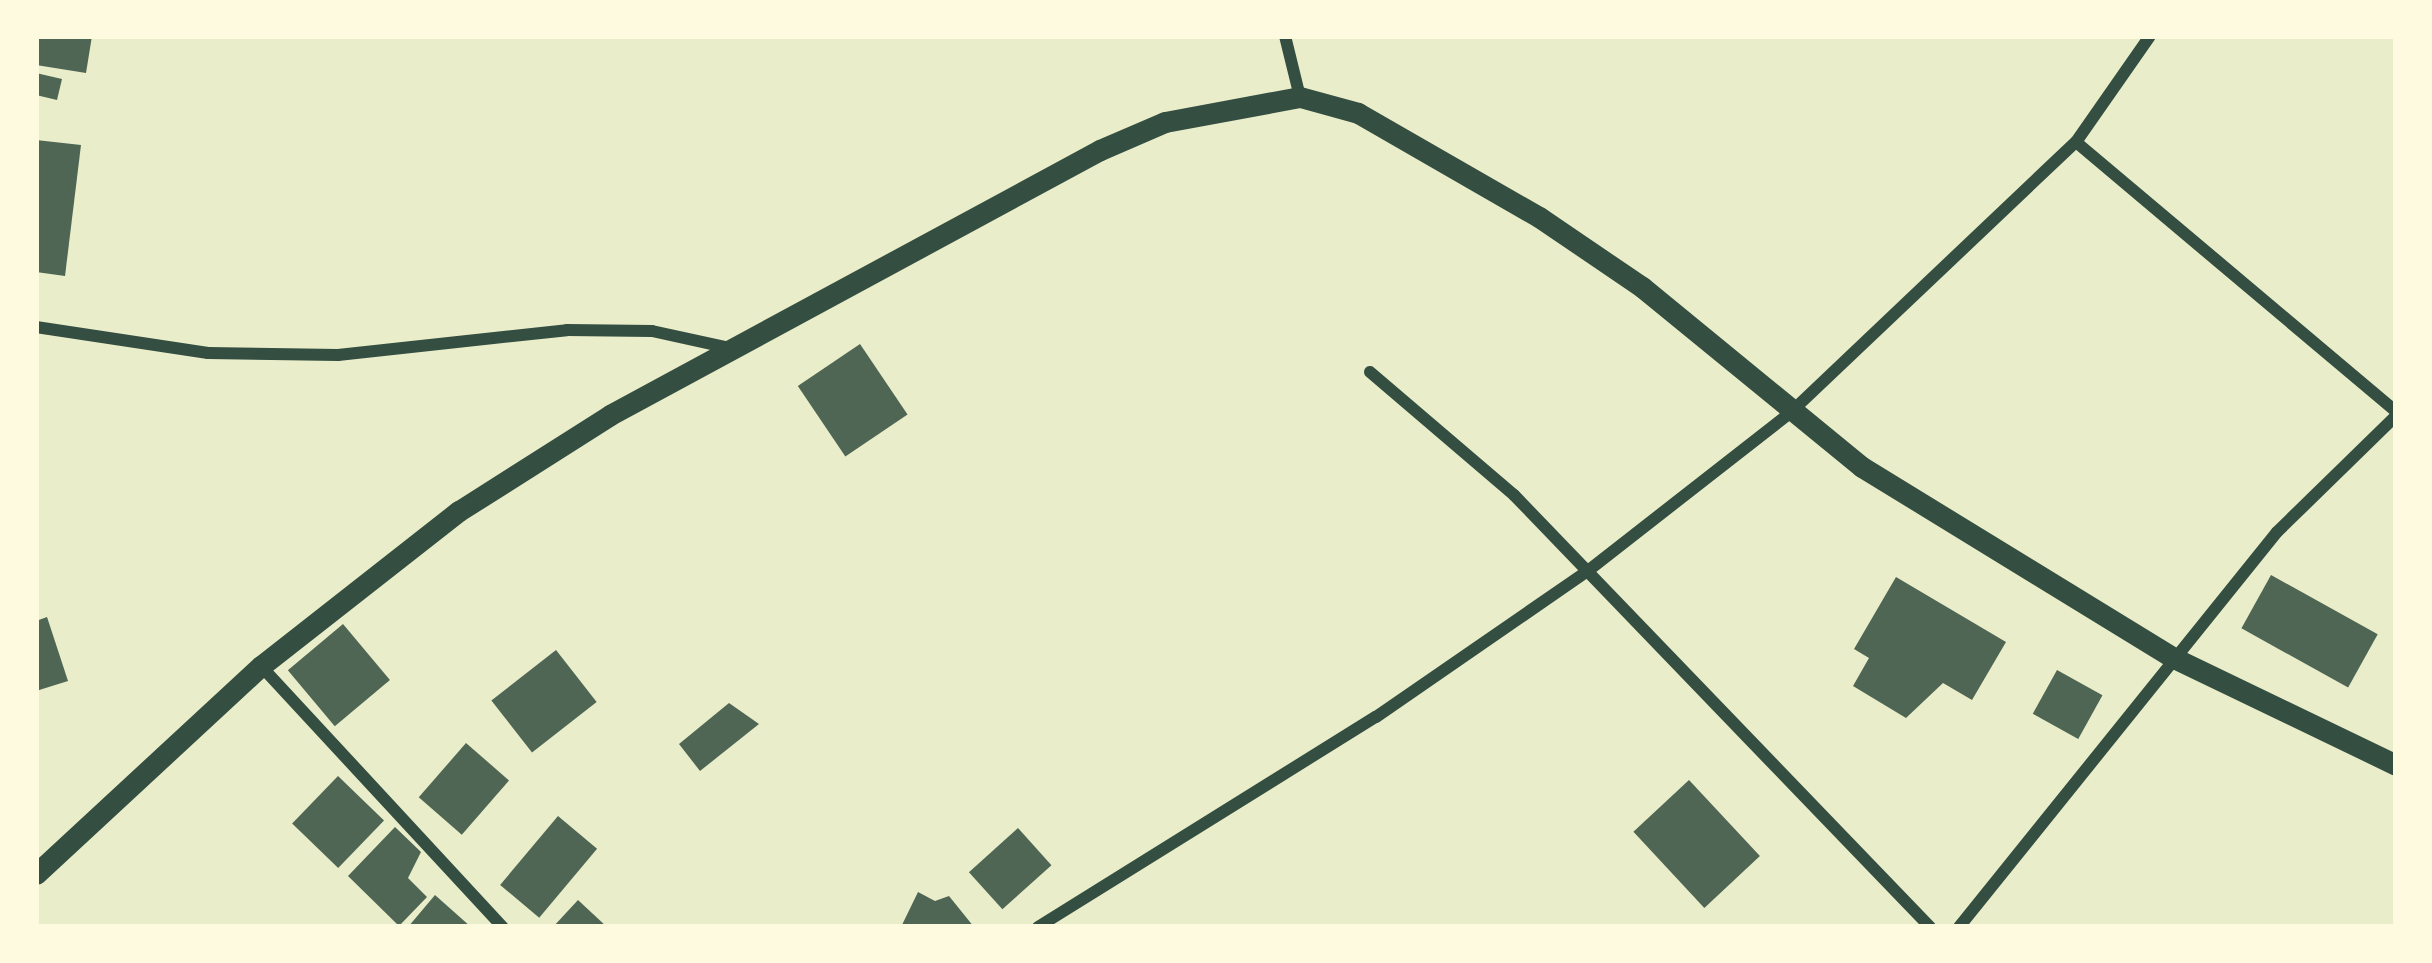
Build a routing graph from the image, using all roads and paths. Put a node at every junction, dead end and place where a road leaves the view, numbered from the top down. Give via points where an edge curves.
1 (1285, 36) edge
2 (2150, 36) edge
3 (1300, 97) junction
4 (2076, 142) junction
5 (36, 327) edge
6 (736, 349) junction
7 (1370, 372) dead end
8 (1790, 413) junction
9 (2396, 413) edge
10 (1589, 570) junction
11 (2174, 658) junction
12 (261, 666) junction
13 (2396, 765) edge
14 (36, 874) edge
15 (502, 927) edge
16 (1038, 927) edge
17 (1930, 927) edge
18 (1959, 927) edge

1 - 3 street
2 - 4 street
3 - 6 street via 1165,122 1100,150
3 - 8 street via 1358,113 1539,217 1642,287
4 - 8 street
4 - 9 street
5 - 6 street via 208,353 338,355 567,330 652,331
6 - 12 street via 459,511
7 - 10 street
8 - 10 street
8 - 11 street via 1862,467
9 - 11 street via 2277,532
10 - 16 street via 1282,779
10 - 17 street
11 - 13 street
11 - 18 street
12 - 14 street
12 - 15 street

